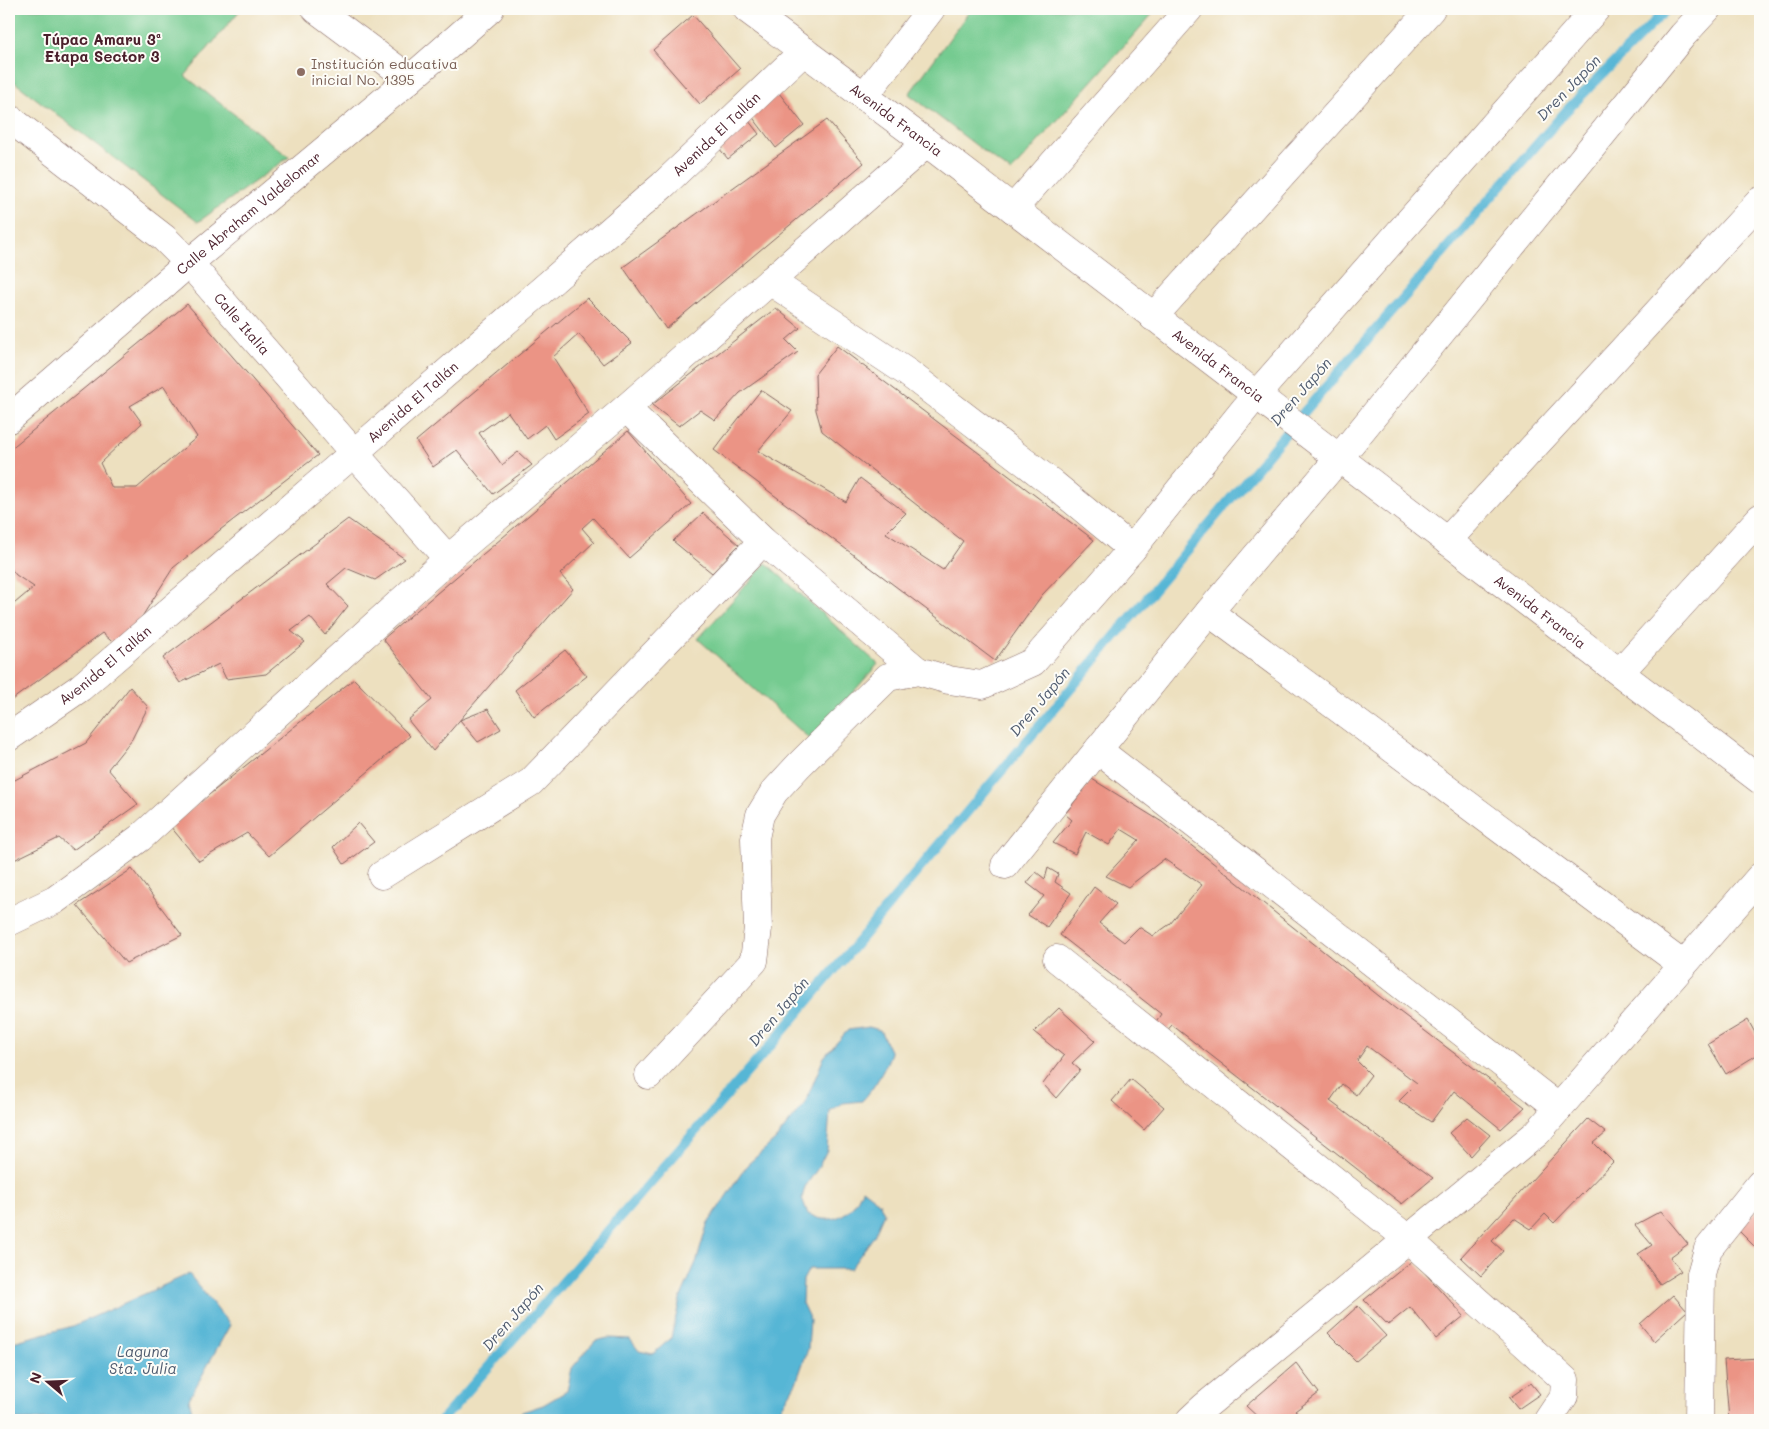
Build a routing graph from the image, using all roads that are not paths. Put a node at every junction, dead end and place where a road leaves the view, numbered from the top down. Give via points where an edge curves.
1 (316, 9) edge
2 (490, 9) edge
3 (747, 9) edge
4 (931, 9) edge
5 (1190, 9) edge
6 (1431, 9) edge
7 (1596, 9) edge
8 (1707, 9) edge
9 (804, 51) junction
10 (410, 79) junction
11 (864, 96) junction
12 (9, 118) edge
13 (926, 143) junction
14 (1760, 201) edge
15 (1013, 209) junction
16 (190, 264) junction
17 (770, 281) junction
18 (1154, 317) junction
19 (1262, 400) junction
20 (626, 408) junction
21 (9, 418) edge
22 (1329, 450) junction
23 (354, 454) junction
24 (1760, 518) edge
25 (1447, 540) junction
26 (763, 541) junction
27 (1132, 549) junction
28 (448, 559) junction
29 (1210, 612) junction
30 (918, 671) junction
31 (1620, 672) junction
32 (9, 738) edge
33 (1098, 750) junction
34 (1760, 780) edge
35 (1005, 865) dead end
36 (382, 875) dead end
37 (1760, 876) edge
38 (9, 922) edge
39 (1056, 959) dead end
40 (1683, 966) junction
41 (649, 1075) dead end
42 (1559, 1108) junction
43 (1760, 1184) edge
44 (1408, 1240) junction
45 (1190, 1420) edge
46 (1548, 1420) edge
47 (1699, 1420) edge

1 - 10 street
2 - 10 street, Calle Abraham Valdelomar
3 - 9 street, Avenida Francia
4 - 11 street
5 - 15 street
6 - 18 street
7 - 19 street
8 - 22 street
9 - 11 street, Avenida Francia
9 - 23 street, Avenida El Tallán via 663,185
10 - 16 street, Calle Abraham Valdelomar
11 - 13 street, Avenida Francia
12 - 16 street, Calle Italia via 164,238
13 - 15 street, Avenida Francia
13 - 17 street
14 - 25 street
15 - 18 street, Avenida Francia
16 - 21 street, Calle Abraham Valdelomar
16 - 23 street, Calle Italia
17 - 20 street
17 - 27 street via 908,373
18 - 19 street, Avenida Francia
19 - 22 street, Avenida Francia
19 - 27 street
20 - 26 street
20 - 28 street
22 - 25 street, Avenida Francia
22 - 29 street
23 - 28 street, Calle Italia
23 - 32 street, Avenida El Tallán via 80,688
24 - 31 street
25 - 31 street, Avenida Francia
26 - 30 street
26 - 36 street via 531,782
27 - 30 street via 1033,662 982,685
28 - 38 street via 140,838 55,900
29 - 33 street
29 - 40 street
30 - 41 street via 888,677 774,792 760,815 755,838 758,928 754,961
31 - 34 street, Avenida Francia
33 - 35 street
33 - 42 street
37 - 40 street
39 - 44 street
40 - 42 street
42 - 44 street via 1537,1133
43 - 47 street via 1708,1249 1701,1274
44 - 45 street
44 - 46 street via 1565,1380 1564,1396

